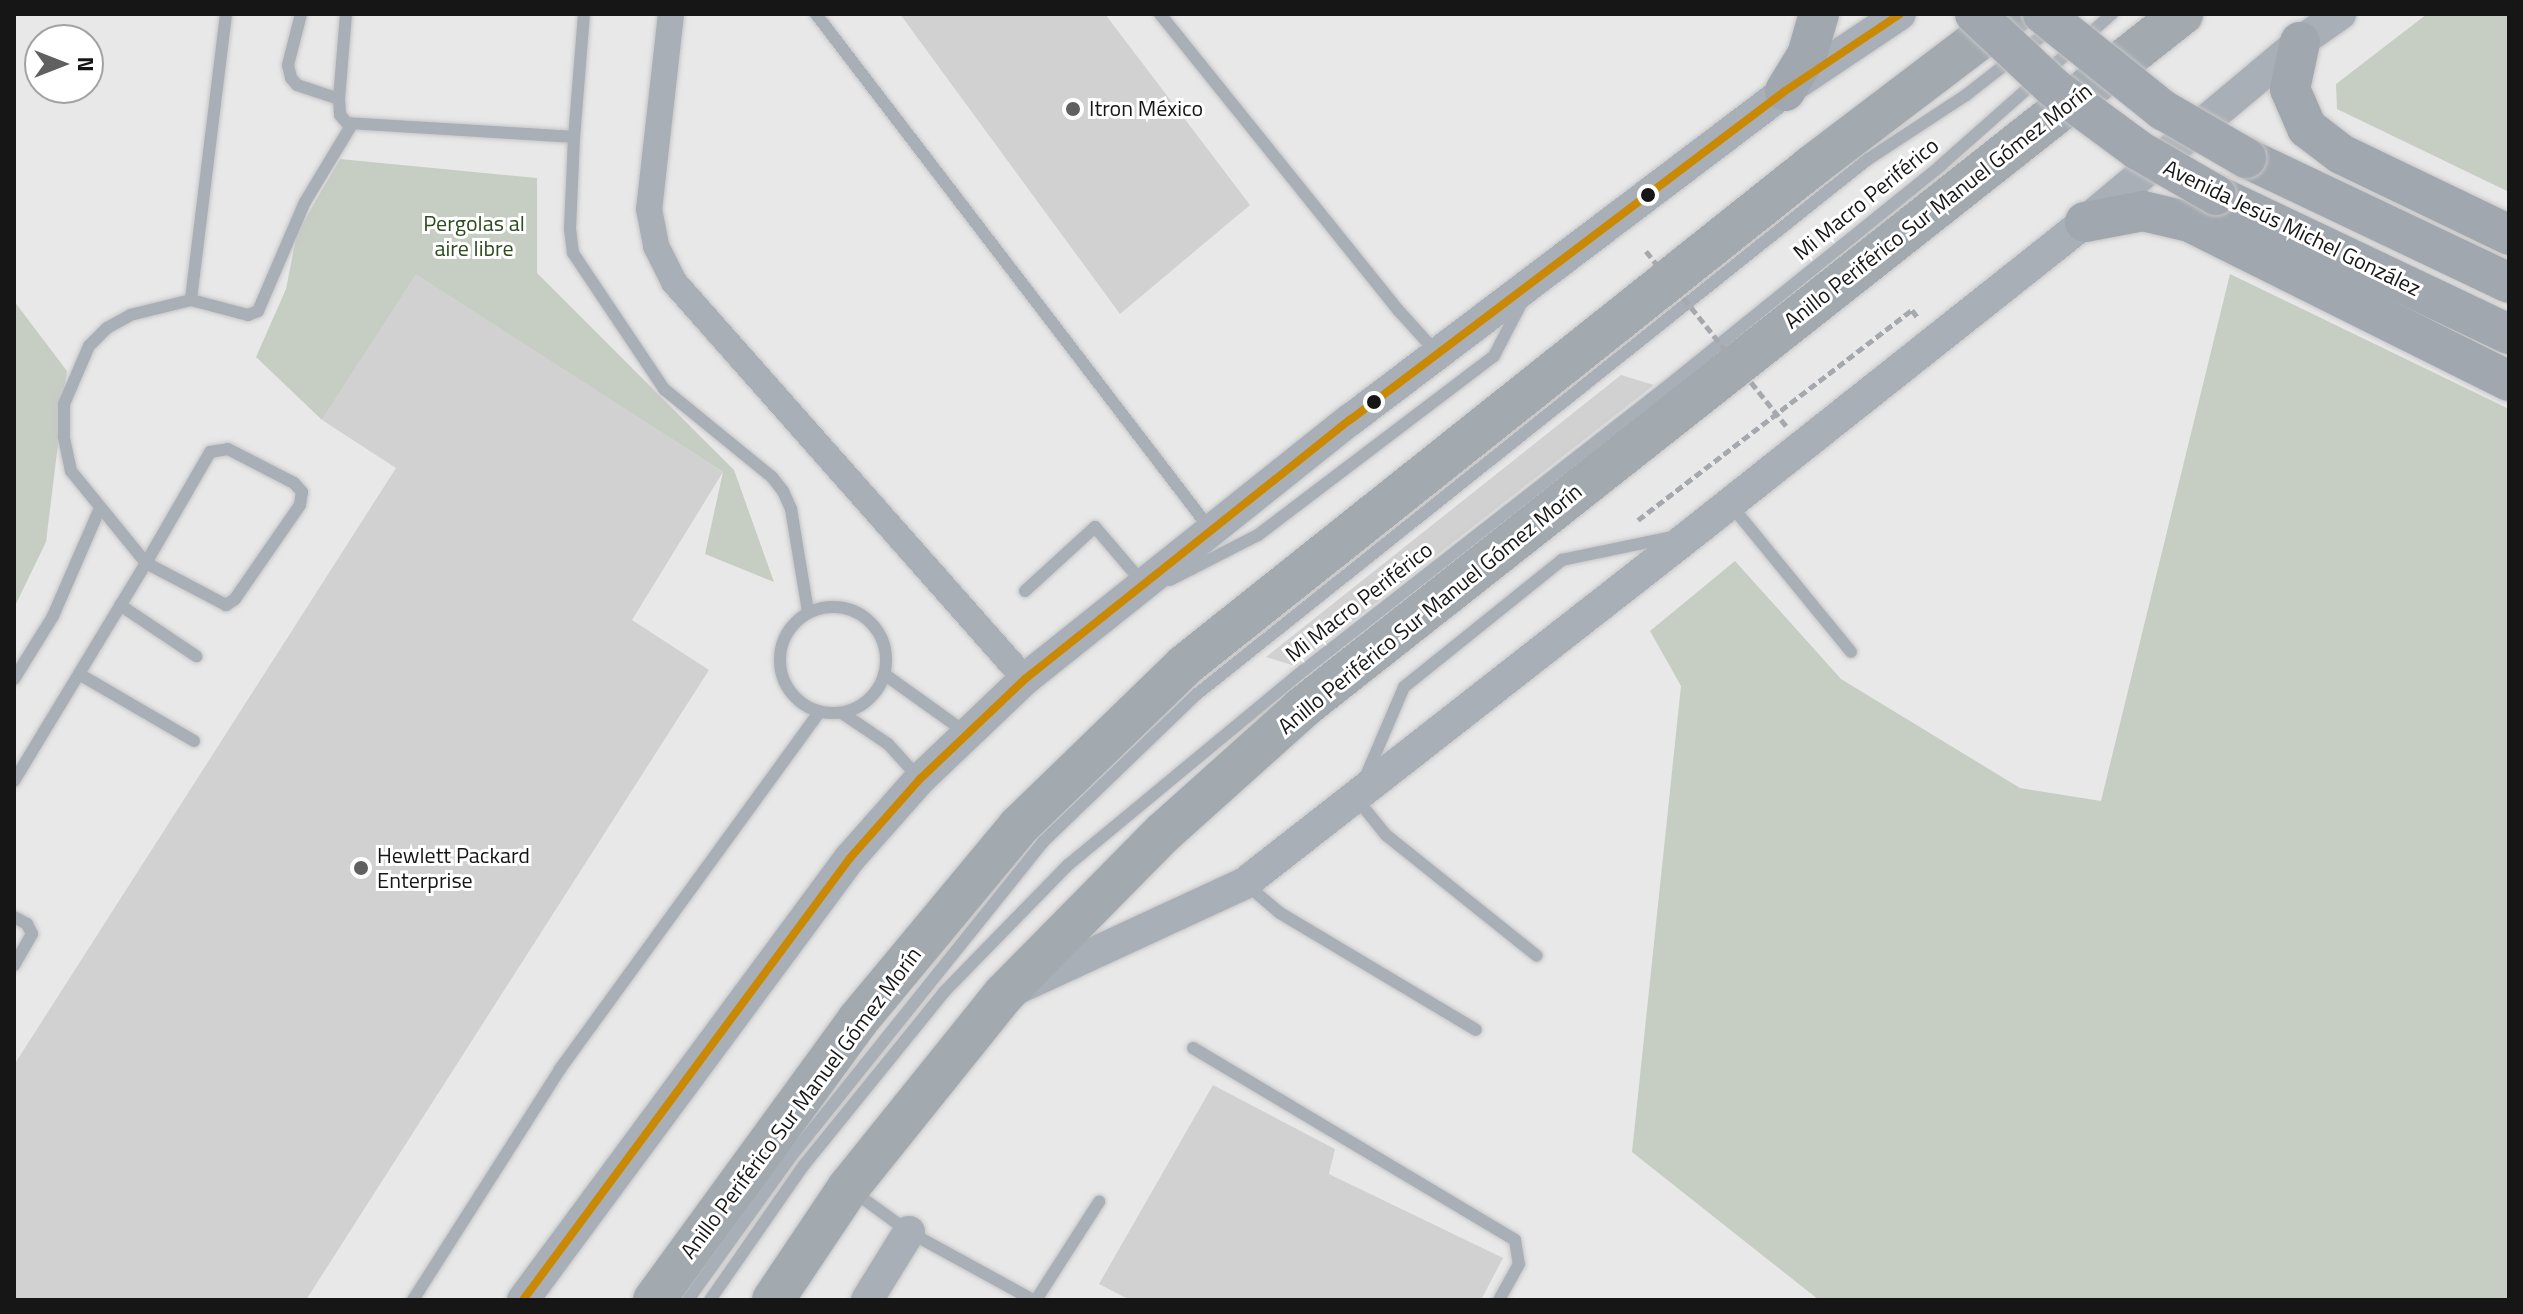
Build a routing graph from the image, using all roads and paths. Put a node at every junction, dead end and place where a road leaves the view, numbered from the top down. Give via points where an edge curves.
1 (226, 14) edge
2 (301, 14) edge
3 (346, 14) edge
4 (584, 14) edge
5 (671, 14) edge
6 (816, 14) edge
7 (1160, 14) edge
8 (1819, 14) edge
9 (1900, 14) edge
10 (1975, 14) edge
11 (2012, 14) edge
12 (2043, 14) edge
13 (2070, 14) edge
14 (2112, 14) edge
15 (2182, 14) edge
16 (2340, 14) edge
17 (2300, 42) junction
18 (1785, 91) junction
19 (339, 99) junction
20 (352, 124) junction
21 (574, 137) junction
22 (2085, 222) junction
23 (2509, 235) edge
24 (1646, 251) dead end
25 (1531, 283) junction
26 (2509, 283) edge
27 (191, 300) junction
28 (1922, 323) dead end
29 (2509, 334) edge
30 (1438, 354) junction
31 (2509, 381) edge
32 (1799, 417) dead end
33 (1730, 504) junction
34 (100, 508) junction
35 (1212, 531) junction
36 (1694, 532) junction
37 (1595, 553) junction
38 (146, 563) junction
39 (1144, 584) junction
40 (1025, 591) dead end
41 (120, 605) junction
42 (1114, 609) junction
43 (808, 612) junction
44 (1851, 652) dead end
45 (196, 656) dead end
46 (79, 674) junction
47 (884, 674) junction
48 (14, 679) edge
49 (1025, 679) junction
50 (819, 712) junction
51 (842, 713) junction
52 (967, 734) junction
53 (194, 741) dead end
54 (920, 779) junction
55 (14, 781) edge
56 (1356, 800) junction
57 (1245, 883) junction
58 (14, 917) edge
59 (1537, 956) dead end
60 (14, 965) edge
61 (1004, 994) junction
62 (1476, 1030) dead end
63 (1193, 1048) dead end
64 (848, 1188) junction
65 (1099, 1202) dead end
66 (909, 1232) junction
67 (413, 1300) edge
68 (523, 1300) edge
69 (654, 1300) edge
70 (688, 1300) edge
71 (710, 1300) edge
72 (773, 1300) edge
73 (867, 1300) edge
74 (1034, 1300) edge
75 (1499, 1300) edge

1 - 27 lane
2 - 19 lane via 288,65 291,78 297,85
3 - 19 lane
4 - 21 lane
5 - 49 street via 649,209 656,246 674,282
6 - 35 lane
7 - 30 lane
8 - 18 main road via 1807,55
9 - 18 street
10 - 29 main road, Avenida Jesús Michel González, bridge via 2054,88 2138,150 2216,195
11 - 69 highway, Anillo Periférico Sur Manuel Gómez Morín via 1799,176 1185,665 1018,827 858,1020
12 - 26 main road, Avenida Jesús Michel González, bridge via 2163,110 2246,158
13 - 70 lane, Mi Macro Periférico via 1966,95 1867,160 1197,694 1043,842 793,1154
14 - 71 lane, Mi Macro Periférico via 1928,176 1304,670 1068,865 924,1016 804,1165
15 - 61 highway, Anillo Periférico Sur Manuel Gómez Morín via 1302,708 1164,832
16 - 17 street
17 - 22 street
17 - 23 main road via 2290,89 2307,128 2341,154
18 - 25 street
19 - 20 lane via 343,120
20 - 21 lane
20 - 27 lane via 305,202 258,311 248,315
21 - 43 lane via 570,229 577,263 664,389 783,491 791,509
22 - 31 main road via 2143,211 2190,222
22 - 33 street
24 - 32 path, bridge via 1787,427
25 - 30 street
25 - 42 lane via 1494,356 1258,535
27 - 34 lane via 130,315 107,328 89,346 75,374 64,404 66,454 71,471
28 - 37 path via 1912,310
30 - 35 street
33 - 36 street
33 - 44 lane
34 - 38 lane
34 - 48 lane via 53,616
35 - 39 street
36 - 37 lane
36 - 56 street
37 - 56 lane via 1562,560 1404,687
38 - 38 lane via 214,449 228,449 302,492 300,505 230,604
38 - 41 lane
39 - 40 lane via 1095,527
39 - 42 street
41 - 45 lane
41 - 46 lane
42 - 49 street
43 - 47 lane via 832,606 870,621 885,647
43 - 50 lane via 789,628 779,665 788,689
46 - 53 lane
46 - 55 lane
47 - 51 lane via 870,698
47 - 52 lane
49 - 52 street
50 - 51 lane
50 - 67 lane via 560,1069
51 - 54 lane via 888,744
52 - 54 street
54 - 68 street via 850,858
56 - 57 street
56 - 59 lane via 1386,835
57 - 61 street
57 - 62 lane via 1280,913
58 - 60 lane via 32,934
61 - 64 highway, Anillo Periférico Sur Manuel Gómez Morín
63 - 75 lane via 1515,1240 1519,1264
64 - 66 lane
64 - 72 highway, Anillo Periférico Sur Manuel Gómez Morín
65 - 74 lane
66 - 73 street
66 - 74 lane

